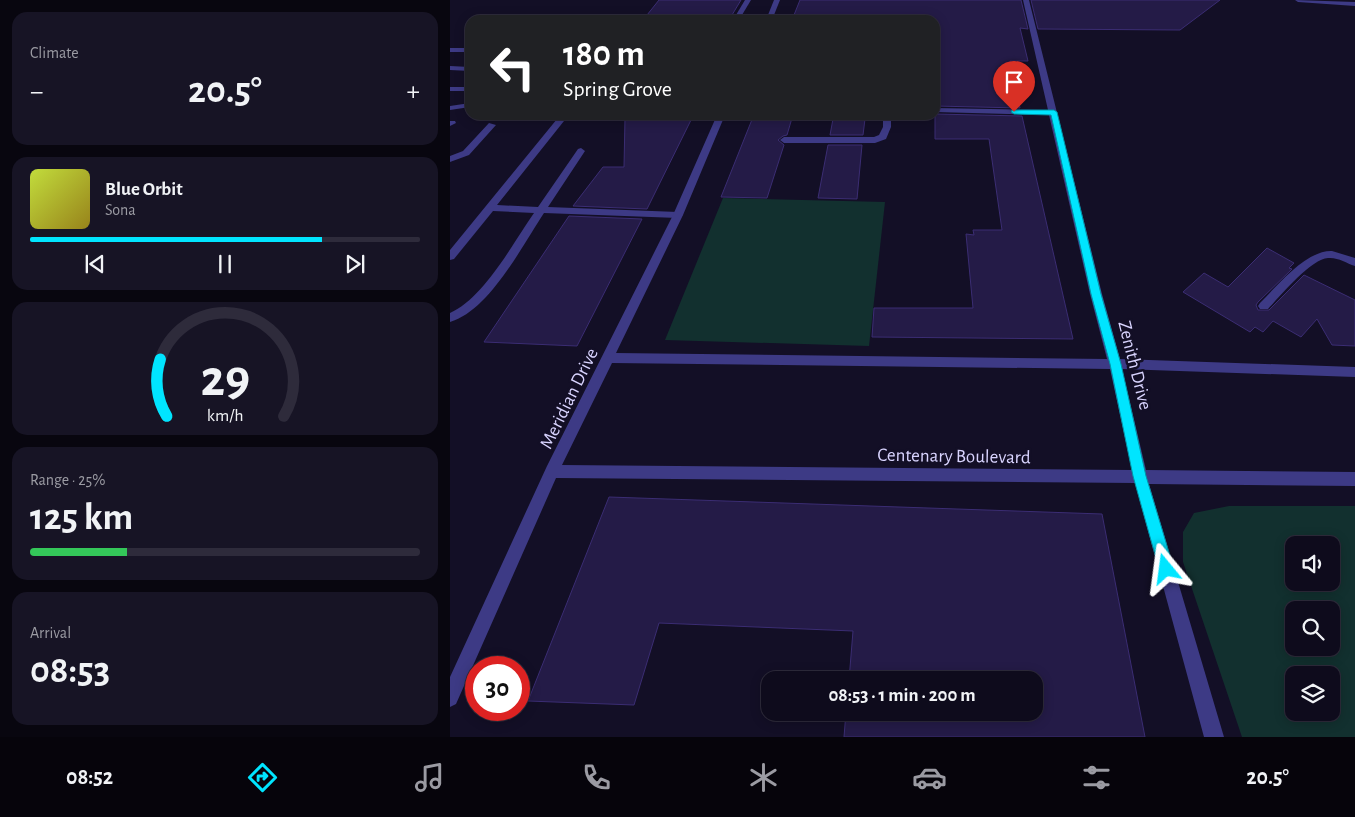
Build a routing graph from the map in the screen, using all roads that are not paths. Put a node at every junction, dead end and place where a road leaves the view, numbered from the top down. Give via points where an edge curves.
1 (748, 0) edge
2 (778, 0) edge
3 (1026, 0) edge
4 (1298, 0) edge
5 (1355, 4) edge
6 (739, 15) edge
7 (771, 15) edge
8 (450, 50) edge
9 (465, 50) edge
10 (450, 68) edge
11 (465, 69) edge
12 (450, 89) edge
13 (465, 89) edge
14 (465, 106) edge
15 (450, 108) edge
16 (940, 110) edge
17 (1054, 112) junction
18 (719, 120) edge
19 (887, 120) edge
20 (560, 121) dead end
21 (492, 125) dead end
22 (784, 140) dead end
23 (582, 151) dead end
24 (450, 159) edge
25 (490, 208) junction
26 (540, 209) junction
27 (678, 215) junction
28 (450, 257) edge
29 (1355, 262) edge
30 (1264, 306) dead end
31 (450, 318) edge
32 (608, 358) junction
33 (1115, 364) junction
34 (1355, 372) edge
35 (552, 471) junction
36 (1140, 476) junction
37 (1355, 479) edge
38 (450, 698) edge
39 (1214, 737) edge

1 - 6 street
2 - 7 street
3 - 17 street, Zenith Drive
4 - 5 street
8 - 9 street
10 - 11 street
12 - 13 street
14 - 15 street
16 - 17 street
17 - 33 street, Zenith Drive
18 - 27 street, Meridian Drive
19 - 22 street via 884,137 875,140
20 - 25 street
21 - 24 street via 466,153
23 - 26 street
25 - 26 street
25 - 28 street
26 - 27 street
26 - 31 street via 478,299 465,311
27 - 32 street, Meridian Drive
29 - 30 street via 1333,255 1320,256
32 - 33 street
32 - 35 street, Meridian Drive
33 - 34 street
33 - 36 street, Zenith Drive
35 - 36 street, Centenary Boulevard
35 - 38 street, Meridian Drive
36 - 37 street, Centenary Boulevard
36 - 39 street, Zenith Drive

